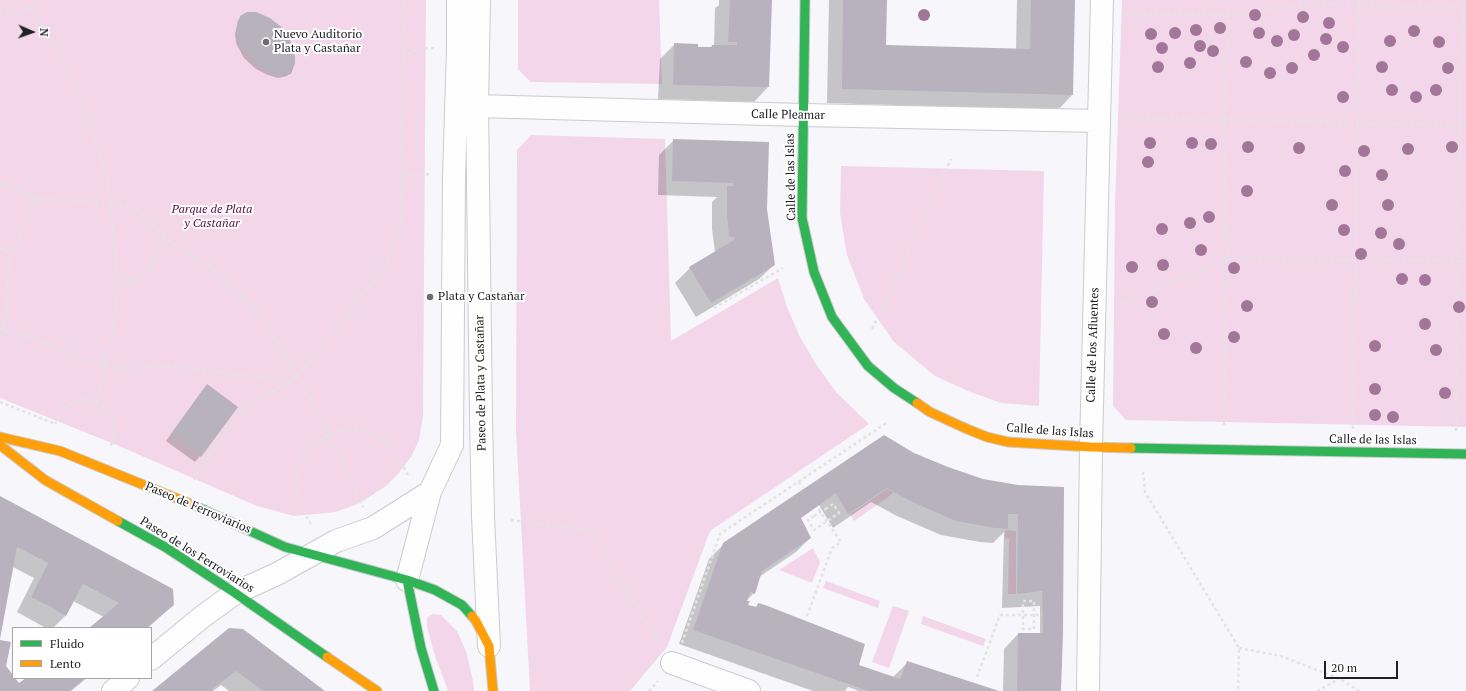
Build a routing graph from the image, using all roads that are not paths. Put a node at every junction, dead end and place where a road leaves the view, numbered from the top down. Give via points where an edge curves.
1 (458, 0) edge
2 (479, 0) edge
3 (805, 0) edge
4 (1102, 0) edge
5 (477, 106) junction
6 (803, 116) junction
7 (1107, 119) junction
8 (0, 438) edge
9 (0, 445) edge
10 (1090, 447) junction
11 (1466, 454) edge
12 (430, 492) junction
13 (313, 553) junction
14 (407, 580) junction
15 (236, 593) junction
16 (489, 646) junction
17 (152, 658) edge
18 (672, 663) road end
19 (127, 679) edge
20 (113, 691) edge
21 (378, 691) edge
22 (434, 691) edge
23 (493, 691) edge
24 (749, 691) edge
25 (1088, 691) edge

1 - 12 street via 452,445
2 - 5 street, Paseo de Plata y Castañar
3 - 6 main road, Calle de las Islas
4 - 7 street, Calle de los Afluentes
5 - 6 street, Calle Pleamar
5 - 16 street, Paseo de Plata y Castañar via 483,516
6 - 7 street, Calle Pleamar
6 - 10 main road, Calle de las Islas via 802,218 814,272 832,317 868,366 894,388 930,412 987,436 1008,442
7 - 10 street, Calle de los Afluentes
8 - 13 main road, Paseo de Ferroviarios via 60,451 185,501 285,547
9 - 15 main road, Paseo de los Ferroviarios via 45,480 165,546
10 - 11 main road, Calle de las Islas
10 - 25 street, Calle de los Afluentes
12 - 13 street via 373,528 336,541
12 - 14 street
13 - 14 main road
13 - 15 street via 277,574
14 - 16 main road via 435,590 462,605 476,621
14 - 22 main road via 421,648
15 - 17 street
15 - 21 main road, Paseo de los Ferroviarios
16 - 23 main road
18 - 24 street
19 - 20 street

